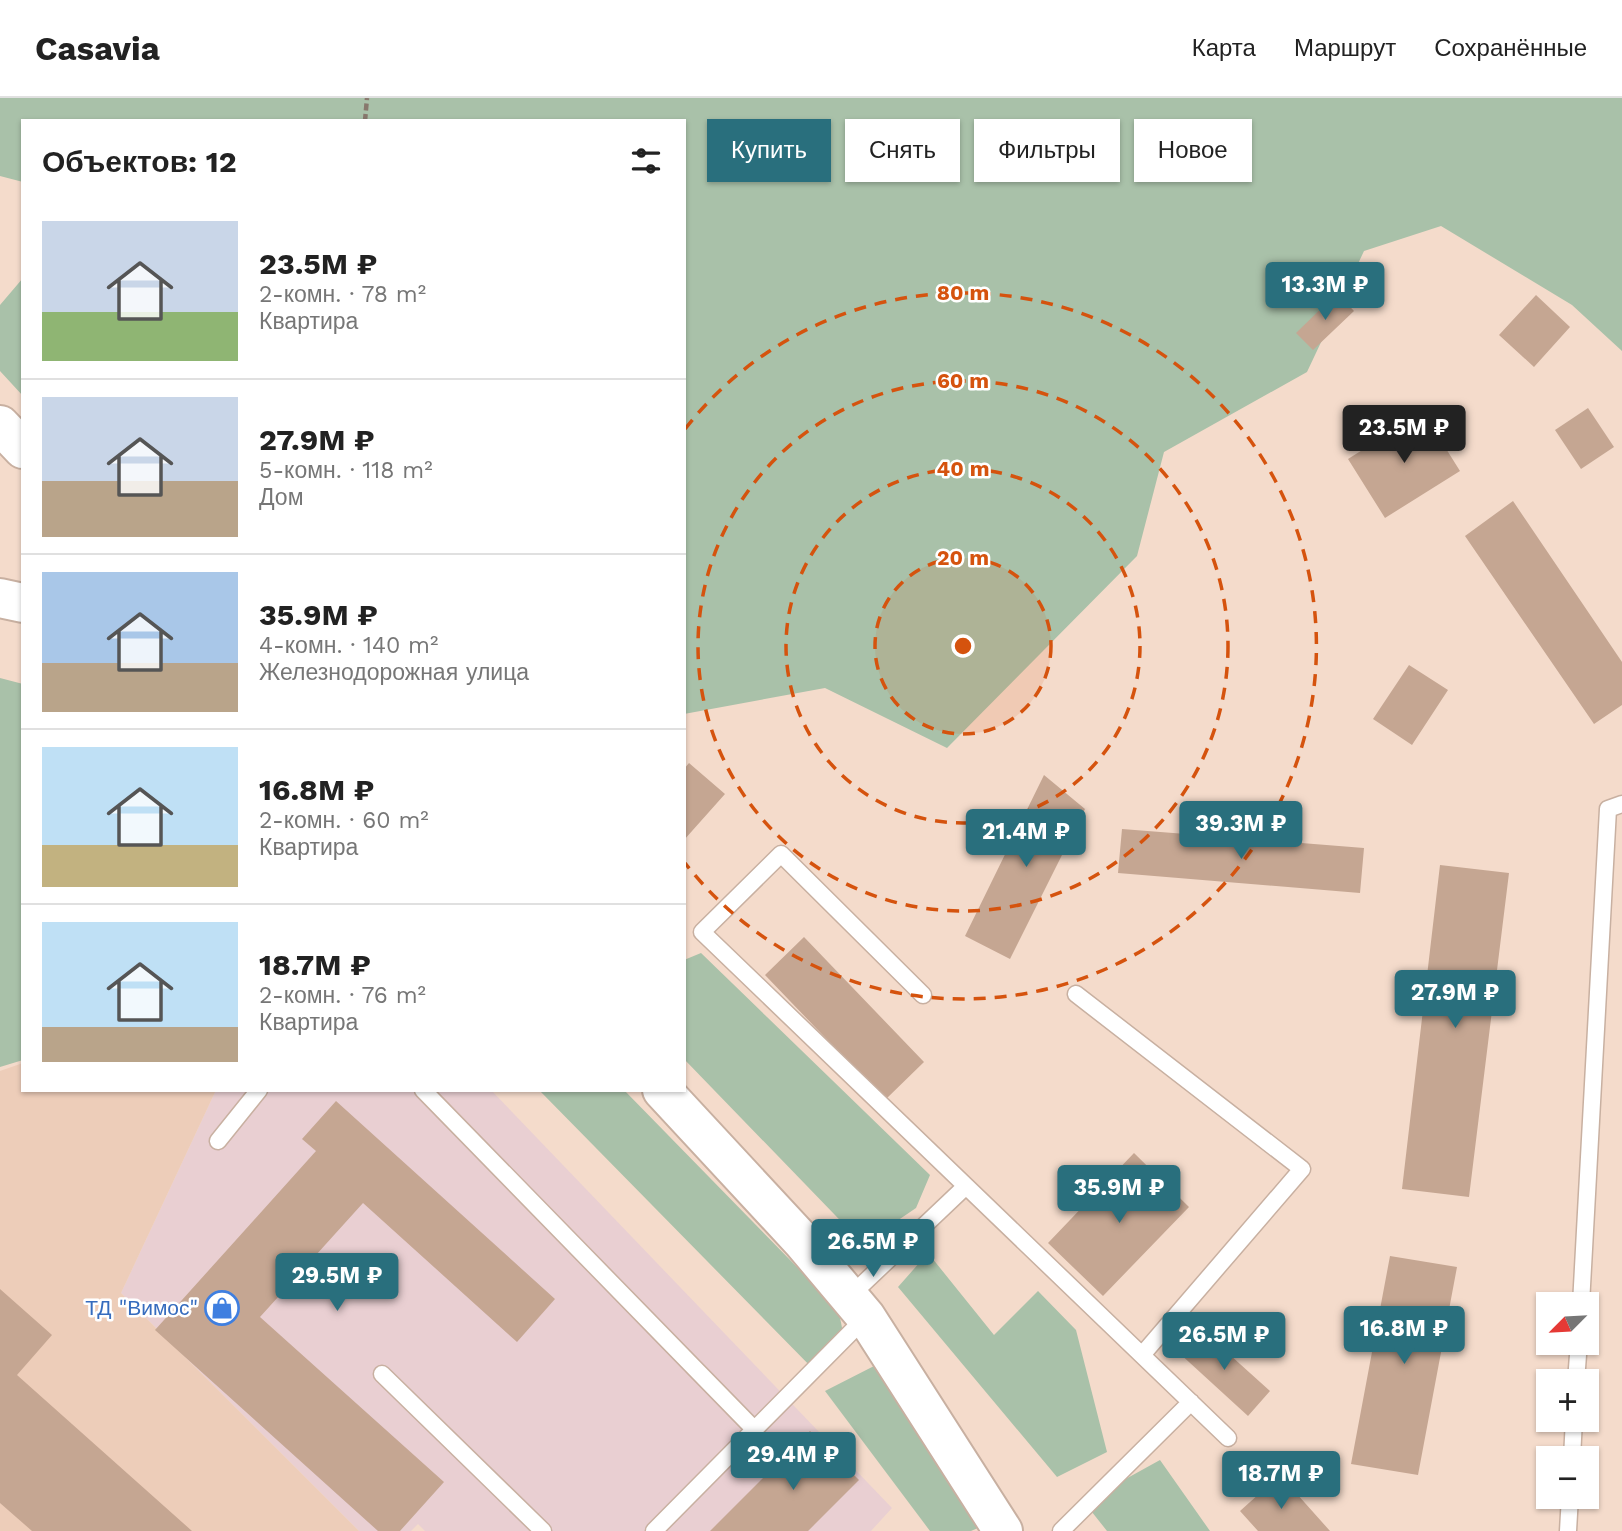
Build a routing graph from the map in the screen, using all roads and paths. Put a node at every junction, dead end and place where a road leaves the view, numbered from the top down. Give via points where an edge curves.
1 (367, 98) edge
2 (365, 119) edge
3 (0, 425) edge
4 (21, 447) edge
5 (0, 598) edge
6 (21, 603) edge
7 (1622, 804) edge
8 (1076, 994) dead end
9 (923, 995) dead end
10 (257, 1092) edge
11 (425, 1092) edge
12 (664, 1092) edge
13 (218, 1141) dead end
14 (966, 1186) junction
15 (1582, 1292) edge
16 (858, 1307) junction
17 (1142, 1355) junction
18 (382, 1374) dead end
19 (1191, 1402) junction
20 (755, 1430) junction
21 (1228, 1438) dead end
22 (1569, 1509) edge
23 (543, 1531) edge
24 (654, 1531) edge
25 (1003, 1531) edge
26 (1061, 1531) edge
27 (1568, 1531) edge

1 - 2 path
3 - 4 street
5 - 6 street
7 - 15 lane via 1608,809
8 - 17 lane via 1303,1169
9 - 14 lane via 781,854 702,932
10 - 13 lane
11 - 20 lane
12 - 16 street
14 - 16 lane
14 - 17 lane
16 - 20 lane
16 - 25 street
17 - 19 lane
18 - 23 lane
19 - 21 lane
19 - 26 lane
20 - 24 lane
22 - 27 lane

